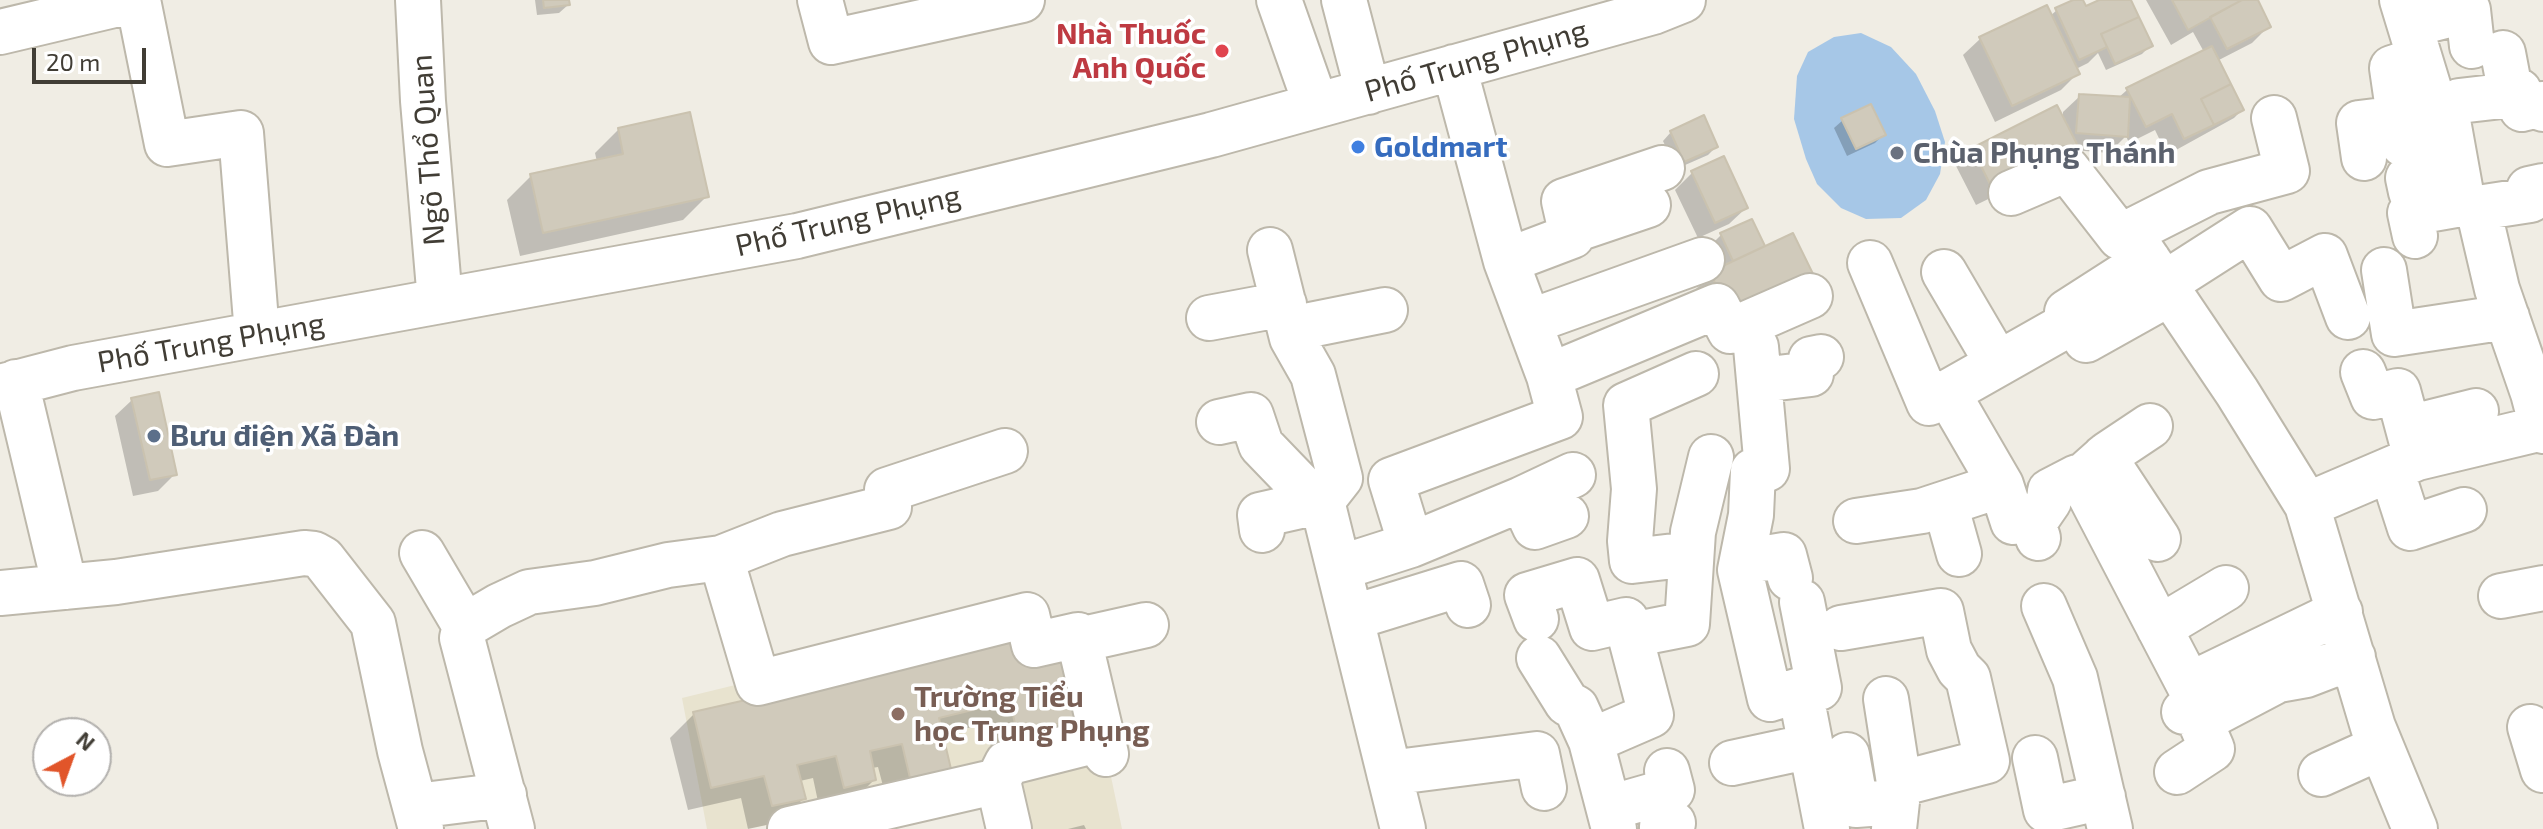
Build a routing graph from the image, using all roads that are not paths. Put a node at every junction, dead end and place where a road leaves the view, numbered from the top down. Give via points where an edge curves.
1 (137, 0) edge
2 (418, 0) edge
3 (820, 0) edge
4 (1022, 0) edge
5 (1279, 0) edge
6 (1344, 0) edge
7 (1661, 4) edge
8 (2411, 28) edge
9 (0, 32) edge
10 (1454, 67) dead end
11 (2507, 75) edge
12 (1368, 92) junction
13 (1316, 105) junction
14 (2447, 115) junction
15 (2274, 118) dead end
16 (2400, 118) junction
17 (2364, 158) dead end
18 (2543, 186) edge
19 (1655, 187) dead end
20 (2411, 192) dead end
21 (2011, 193) dead end
22 (2470, 206) junction
23 (2415, 236) dead end
24 (1270, 250) dead end
25 (1702, 260) dead end
26 (1506, 261) junction
27 (1870, 263) dead end
28 (2152, 267) junction
29 (2384, 270) dead end
30 (1944, 272) dead end
31 (1810, 296) dead end
32 (440, 301) junction
33 (1385, 310) dead end
34 (1287, 317) junction
35 (2348, 317) dead end
36 (2507, 317) junction
37 (1209, 318) dead end
38 (1529, 322) junction
39 (257, 334) junction
40 (2086, 340) dead end
41 (1821, 357) dead end
42 (1998, 364) junction
43 (2363, 372) dead end
44 (1696, 374) dead end
45 (1549, 376) junction
46 (8, 384) edge
47 (1947, 392) junction
48 (2476, 411) dead end
49 (2541, 419) edge
50 (1219, 422) dead end
51 (2150, 426) dead end
52 (1005, 451) dead end
53 (2405, 452) junction
54 (1711, 457) dead end
55 (2093, 468) junction
56 (1569, 496) dead end
57 (1318, 501) junction
58 (1945, 504) junction
59 (2307, 505) junction
60 (2464, 510) dead end
61 (2018, 515) junction
62 (1856, 521) dead end
63 (1262, 530) dead end
64 (1411, 545) junction
65 (422, 553) dead end
66 (1959, 554) dead end
67 (721, 558) junction
68 (1678, 563) junction
69 (1741, 565) junction
70 (1339, 568) junction
71 (65, 587) junction
72 (2226, 588) dead end
73 (0, 593) edge
74 (1468, 605) dead end
75 (2044, 606) dead end
76 (2340, 612) junction
77 (1351, 618) junction
78 (1146, 625) dead end
79 (465, 626) junction
80 (1841, 628) dead end
81 (2159, 628) junction
82 (1631, 635) junction
83 (1079, 640) junction
84 (2353, 657) junction
85 (1839, 690) junction
86 (2180, 706) junction
87 (2530, 727) dead end
88 (2381, 747) junction
89 (1829, 751) junction
90 (2035, 758) dead end
91 (1732, 763) dead end
92 (2543, 770) edge
93 (1667, 771) dead end
94 (2177, 772) dead end
95 (1389, 773) junction
96 (2321, 774) dead end
97 (998, 781) junction
98 (1603, 788) edge
99 (508, 812) edge
100 (1869, 813) edge
101 (2107, 813) edge
102 (419, 817) edge
103 (790, 829) edge
104 (1009, 829) edge
105 (1403, 829) edge
106 (2415, 829) edge

1 - 9 street
1 - 39 street via 167,144 241,133
2 - 32 street, Ngõ Thổ Quan
3 - 4 street via 831,42
5 - 13 street
6 - 12 street
7 - 12 street, Phố Trung Phụng
8 - 11 street via 2468,10
8 - 14 street via 2434,105
8 - 16 street via 2392,68
10 - 26 street
11 - 14 street via 2511,95 2459,101
12 - 13 street, Phố Trung Phụng
13 - 32 street, Phố Trung Phụng via 797,236
14 - 22 street
15 - 28 street via 2287,171 2209,192
16 - 17 street via 2359,123
16 - 20 street via 2403,144 2417,143 2419,177 2408,178
18 - 22 street via 2529,189 2530,200
19 - 26 street via 1564,201 1572,236
21 - 28 street via 2067,169 2120,237
22 - 23 street via 2410,213
22 - 36 street
24 - 34 street
25 - 38 street
26 - 38 street
27 - 47 street via 1929,403
28 - 35 street via 2250,229 2281,279 2325,256
28 - 40 street
28 - 42 street via 2067,312 2072,322
28 - 59 street
29 - 36 street via 2394,334
30 - 42 street
31 - 45 street via 1730,331 1717,306
32 - 39 street, Phố Trung Phụng
33 - 34 street
34 - 37 street
34 - 57 street via 1313,375 1340,478
36 - 49 street
38 - 45 street
39 - 46 street, Phố Trung Phụng
41 - 69 street via 1811,359 1811,374 1758,364 1767,469 1753,471
42 - 47 street
43 - 53 street via 2373,397 2398,391
44 - 68 street via 1626,405 1634,489 1631,516 1655,517
45 - 64 street via 1560,417 1391,480
46 - 71 street
47 - 61 street
48 - 53 street
49 - 53 street
50 - 57 street via 1251,415 1261,445
51 - 55 street
52 - 67 street via 887,490 889,507 782,534
53 - 59 street
53 - 60 street via 2410,528
54 - 68 street via 1693,532
55 - 61 street via 2050,491 2038,517
55 - 81 street via 2137,531
56 - 64 street via 1535,527 1522,499
57 - 63 street via 1260,515
57 - 70 street
58 - 61 street
58 - 62 street
58 - 66 street
59 - 76 street
64 - 70 street
65 - 79 street
67 - 79 street via 529,592
67 - 83 street via 758,683 1027,615 1034,645 1078,635
68 - 69 street
68 - 82 street via 1687,624
69 - 85 street via 1784,555
69 - 85 street via 1770,699
70 - 77 street
71 - 73 street
71 - 102 street via 304,553 323,559 373,623
72 - 81 street
74 - 77 street via 1461,584
75 - 101 street via 2075,678
76 - 84 street
76 - 86 street
77 - 95 street
78 - 83 street
79 - 99 street via 462,638
80 - 100 street via 1941,611 1949,650 1968,678 1987,761
81 - 86 street
82 - 98 street via 1651,715
82 - 98 street via 1626,620 1592,628 1577,580 1527,595 1538,639 1567,703 1576,708
83 - 97 street via 1104,747 1007,763
84 - 86 street via 2306,675
84 - 88 street
85 - 89 street
85 - 100 street
86 - 94 street via 2212,749
87 - 92 street
88 - 96 street
88 - 106 street
89 - 91 street
89 - 100 street
90 - 101 street via 2046,810
93 - 98 street via 1672,790
95 - 98 street via 1537,754 1544,792
95 - 105 street
97 - 103 street
97 - 104 street
99 - 102 street

